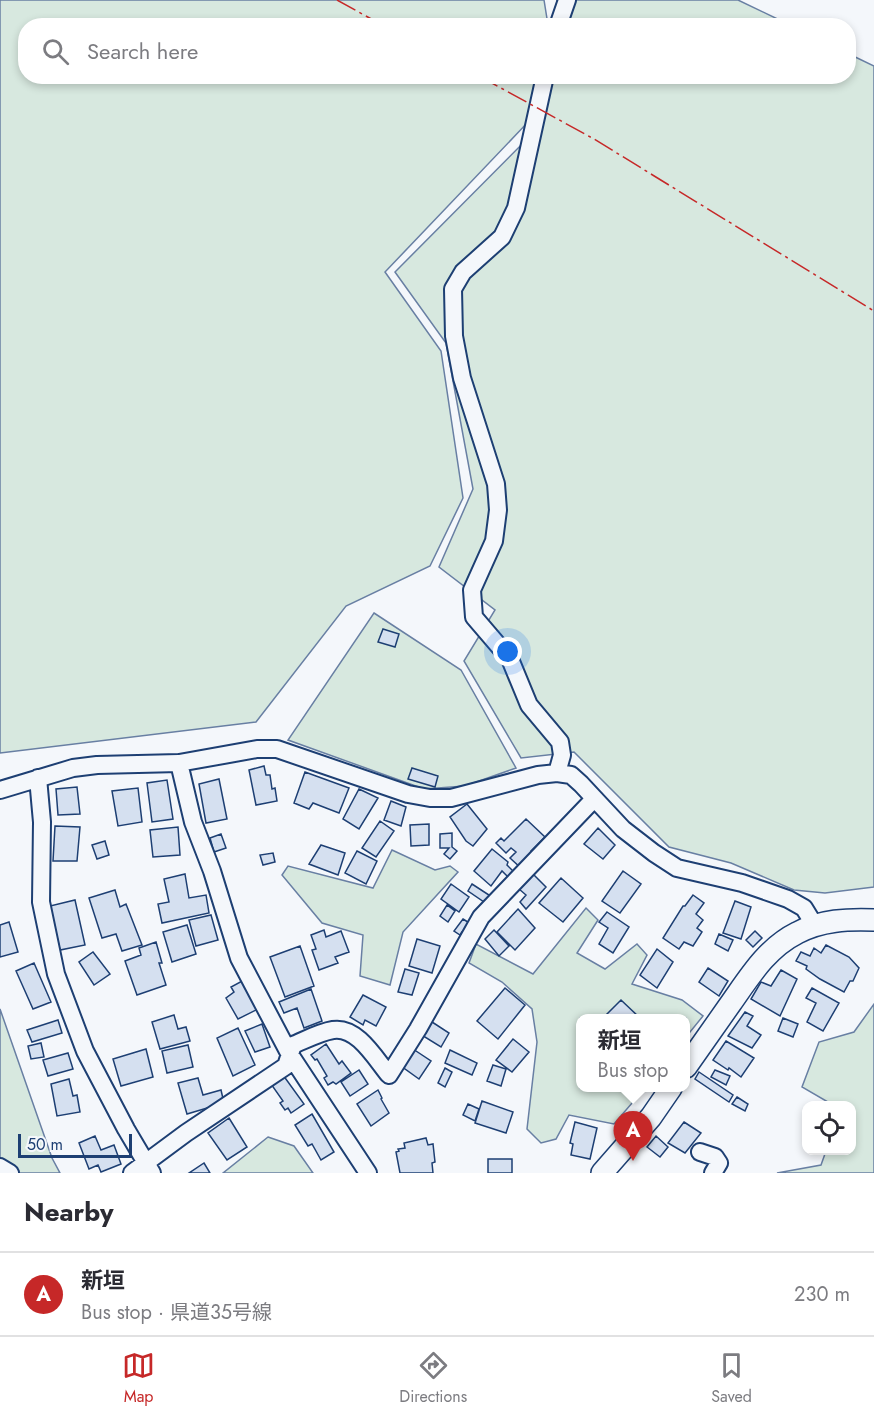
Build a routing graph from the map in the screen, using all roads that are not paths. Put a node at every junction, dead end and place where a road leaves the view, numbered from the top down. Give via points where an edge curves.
1 (567, 0) edge
2 (561, 18) edge
3 (543, 84) edge
4 (179, 763) junction
5 (557, 773) junction
6 (38, 778) junction
7 (0, 789) edge
8 (594, 799) junction
9 (874, 920) edge
10 (815, 926) junction
11 (289, 1053) junction
12 (690, 1061) edge
13 (668, 1092) edge
14 (700, 1152) dead end
15 (0, 1167) edge
16 (143, 1170) edge
17 (10, 1173) edge
18 (368, 1173) edge
19 (602, 1173) edge
20 (713, 1173) edge

1 - 2 street
3 - 5 street via 516,207 502,237 463,272 453,289 454,336 462,378 496,484 498,510 494,541 472,590 474,617 510,659 529,705 560,742 562,754
4 - 5 street via 277,749 430,798 451,798
4 - 6 street via 97,765
4 - 11 street via 193,822 239,958
5 - 8 street via 571,776
6 - 7 street
6 - 16 street via 41,902 56,974 85,1051
8 - 10 street via 623,829 676,868 742,883 788,899 804,908
8 - 11 street via 481,917 389,1075 348,1031 333,1030 293,1045
9 - 10 main road via 849,919
10 - 12 main road via 797,932 761,961
11 - 16 street via 286,1066 186,1133
11 - 18 street
13 - 19 main road
14 - 20 street via 715,1157 719,1163
15 - 17 street

